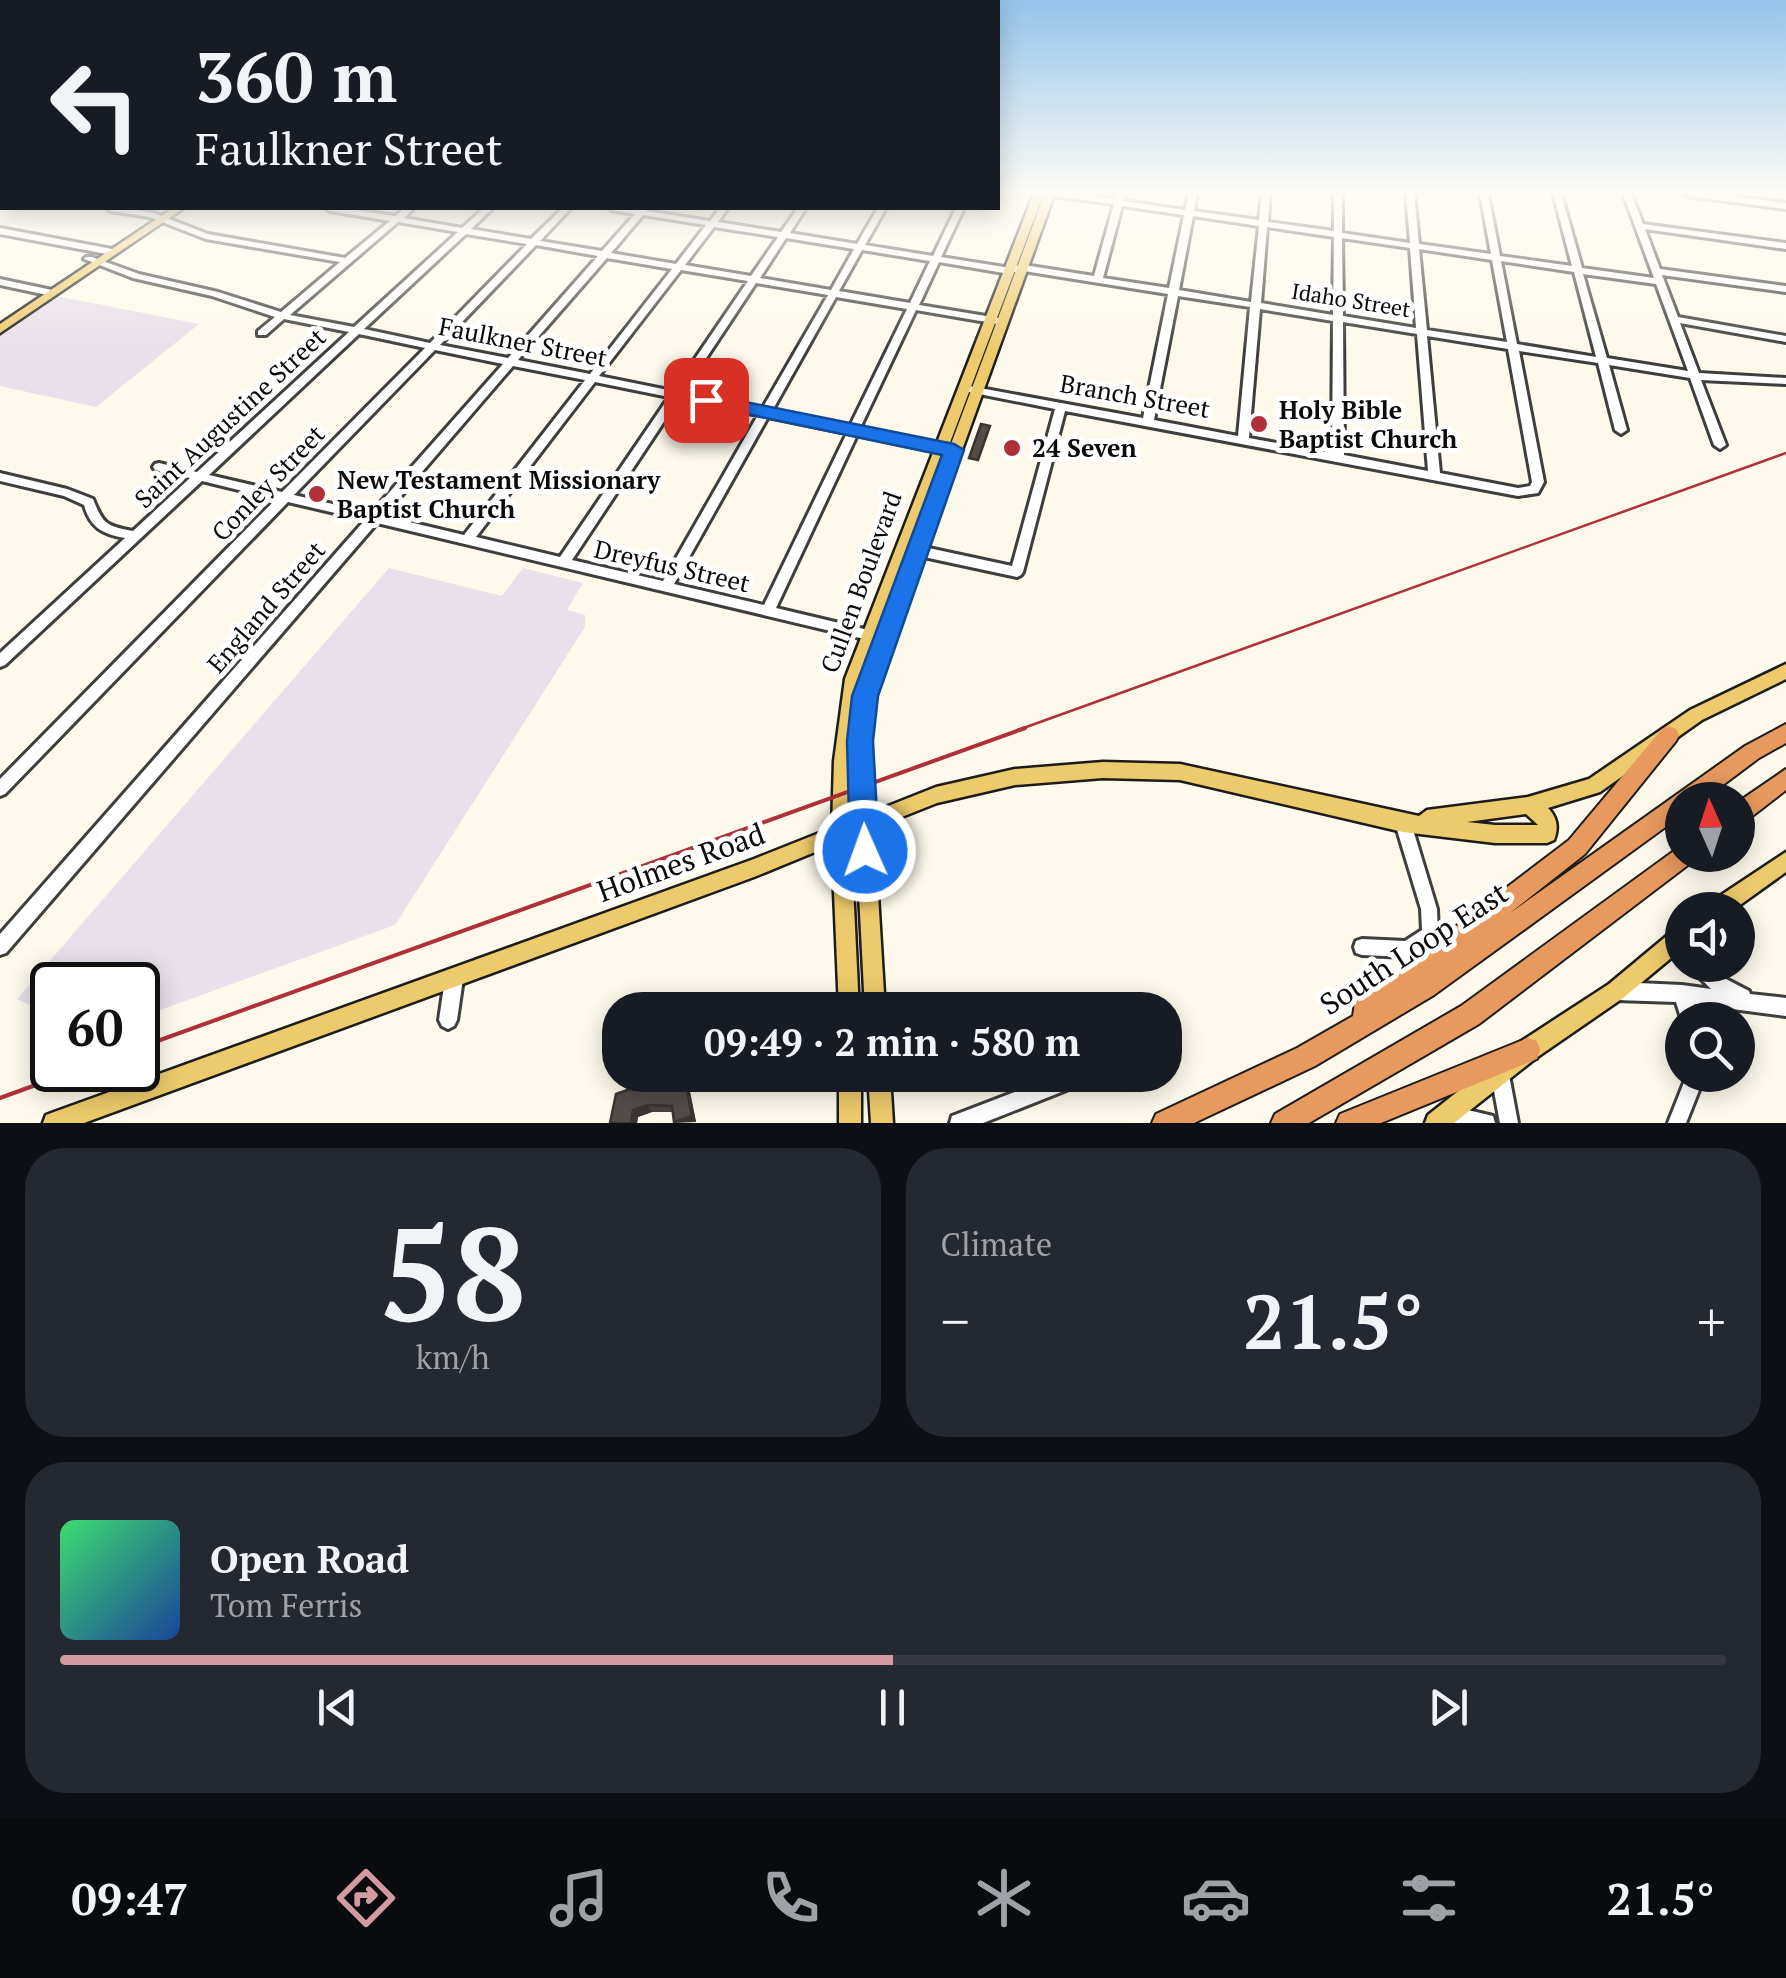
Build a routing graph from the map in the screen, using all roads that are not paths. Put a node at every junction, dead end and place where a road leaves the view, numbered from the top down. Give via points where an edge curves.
1 (60, 245) edge
2 (115, 245) edge
3 (259, 245) edge
4 (366, 245) edge
5 (449, 245) edge
6 (531, 245) edge
7 (556, 245) edge
8 (613, 245) edge
9 (695, 245) edge
10 (777, 245) edge
11 (843, 245) edge
12 (943, 245) edge
13 (1026, 245) edge
14 (1107, 245) edge
15 (1183, 245) edge
16 (1262, 245) edge
17 (1337, 245) edge
18 (1410, 245) edge
19 (1494, 245) edge
20 (1571, 245) edge
21 (1647, 245) edge
22 (1414, 246) junction
23 (860, 248) junction
24 (606, 253) junction
25 (100, 255) junction
26 (1496, 258) junction
27 (936, 260) junction
28 (348, 261) junction
29 (680, 266) junction
30 (1017, 269) junction
31 (1577, 270) junction
32 (1658, 276) junction
33 (755, 278) junction
34 (1098, 280) junction
35 (0, 282) edge
36 (1786, 289) edge
37 (46, 292) junction
38 (833, 292) junction
39 (1175, 292) junction
40 (1255, 305) junction
41 (913, 306) junction
42 (282, 316) junction
43 (0, 318) edge
44 (1338, 318) junction
45 (1674, 319) junction
46 (996, 320) junction
47 (0, 329) edge
48 (1422, 331) junction
49 (356, 332) junction
50 (262, 333) dead end
51 (1786, 338) edge
52 (1512, 346) junction
53 (431, 347) junction
54 (1602, 360) junction
55 (510, 362) junction
56 (1696, 376) junction
57 (593, 378) junction
58 (1786, 381) edge
59 (970, 389) junction
60 (676, 394) junction
61 (1062, 406) junction
62 (765, 412) junction
63 (1148, 421) junction
64 (853, 430) junction
65 (1621, 430) dead end
66 (1243, 439) junction
67 (1720, 445) dead end
68 (947, 449) junction
69 (1338, 458) junction
70 (160, 466) dead end
71 (200, 476) junction
72 (1434, 476) junction
73 (0, 477) edge
74 (286, 496) junction
75 (374, 518) junction
76 (136, 536) junction
77 (467, 540) junction
78 (909, 549) junction
79 (563, 562) junction
80 (666, 587) junction
81 (768, 611) junction
82 (876, 637) junction
83 (0, 661) edge
84 (1786, 671) edge
85 (858, 694) junction
86 (1786, 734) edge
87 (1669, 735) junction
88 (1786, 778) edge
89 (1710, 782) edge
90 (0, 789) edge
91 (1755, 801) edge
92 (1528, 805) junction
93 (1665, 815) edge
94 (1403, 823) junction
95 (864, 825) junction
96 (843, 833) junction
97 (1786, 861) edge
98 (1665, 869) edge
99 (1742, 892) edge
100 (0, 947) edge
101 (1362, 947) dead end
102 (1665, 950) edge
103 (454, 979) junction
104 (1716, 982) edge
105 (1616, 991) junction
106 (848, 992) edge
107 (873, 992) edge
108 (1682, 994) junction
109 (1750, 1001) junction
110 (1685, 1002) edge
111 (1786, 1007) edge
112 (448, 1020) dead end
113 (1528, 1050) junction
114 (1306, 1057) junction
115 (1500, 1076) junction
116 (850, 1092) edge
117 (880, 1092) edge
118 (1039, 1092) edge
119 (1689, 1092) edge
120 (1444, 1119) edge
121 (54, 1123) edge
122 (850, 1123) edge
123 (882, 1123) edge
124 (959, 1123) edge
125 (1165, 1123) edge
126 (1284, 1123) edge
127 (1349, 1123) edge
128 (1486, 1123) edge
129 (1509, 1123) edge
130 (1677, 1123) edge

1 - 25 street, Faulkner Street
2 - 25 main road
3 - 28 street
4 - 28 street
5 - 49 street, Saint Augustine Street
6 - 53 street, Conley Street
7 - 24 street
8 - 24 street, England Street
9 - 29 street
10 - 33 street
11 - 23 street, Idaho Street
12 - 27 street
13 - 30 main road, Cullen Boulevard
14 - 34 street
15 - 39 street
16 - 40 street
17 - 44 street
18 - 22 street
19 - 26 street
20 - 31 street
21 - 32 street
22 - 26 street
22 - 48 street
23 - 27 street, Idaho Street
23 - 38 street
24 - 29 street
24 - 55 street, England Street
25 - 37 main road
25 - 42 street, Faulkner Street via 136,276
26 - 31 street
26 - 52 street
27 - 30 street, Idaho Street
27 - 41 street
28 - 42 street
29 - 33 street
29 - 57 street
30 - 34 street, Idaho Street
30 - 46 main road, Cullen Boulevard
31 - 32 street
31 - 54 street
32 - 36 street
32 - 45 street
33 - 38 street
33 - 60 street
34 - 39 street, Idaho Street
35 - 37 street
37 - 43 main road
37 - 47 main road
38 - 41 street
38 - 62 street
39 - 40 street, Idaho Street
39 - 63 street
40 - 44 street, Idaho Street
40 - 66 street
41 - 46 street
41 - 64 street
42 - 49 street, Faulkner Street
42 - 50 street
44 - 48 street, Idaho Street
44 - 69 street
45 - 51 street
45 - 56 street
46 - 59 main road, Cullen Boulevard
48 - 52 street, Idaho Street
48 - 72 street
49 - 53 street, Faulkner Street
49 - 71 street, Saint Augustine Street
52 - 54 street, Idaho Street
52 - 72 street, Branch Street via 1538,482 1534,490
53 - 55 street, Faulkner Street
53 - 74 street, Conley Street
54 - 56 street, Idaho Street
54 - 65 street
55 - 57 street, Faulkner Street
55 - 75 street, England Street
56 - 58 street, Idaho Street
56 - 67 street
57 - 60 street, Faulkner Street
57 - 77 street
59 - 61 street, Branch Street
59 - 68 main road, Cullen Boulevard
60 - 62 street, Faulkner Street
60 - 79 street
61 - 63 street, Branch Street
61 - 78 street via 1017,572
62 - 64 street, Faulkner Street
62 - 80 street
63 - 66 street, Branch Street
64 - 68 street, Faulkner Street
64 - 81 street
66 - 69 street, Branch Street
68 - 78 main road, Cullen Boulevard
69 - 72 street, Branch Street
70 - 71 street, Dreyfus Street
71 - 74 street, Dreyfus Street
71 - 76 street, Saint Augustine Street
73 - 76 street via 89,502 94,522 104,530
74 - 75 street, Dreyfus Street
74 - 90 street, Conley Street
75 - 77 street, Dreyfus Street
75 - 100 street, England Street
76 - 83 street, Saint Augustine Street
77 - 79 street, Dreyfus Street
78 - 82 main road, Cullen Boulevard
79 - 80 street, Dreyfus Street
80 - 81 street, Dreyfus Street
81 - 82 street, Dreyfus Street
82 - 85 main road, Cullen Boulevard
84 - 87 main road
85 - 95 main road, Cullen Boulevard
85 - 96 main road, Cullen Boulevard via 844,750
86 - 89 highway, South Loop East
87 - 92 main road via 1594,786
87 - 114 highway via 1576,847
88 - 91 highway
92 - 94 main road, Holmes Road
92 - 94 main road, Holmes Road via 1545,815 1547,834
93 - 114 highway, South Loop East via 1426,987
94 - 95 main road, Holmes Road via 1180,772 1102,770 973,785
94 - 101 street via 1430,934 1407,949
95 - 96 main road, Holmes Road
95 - 107 main road, Cullen Boulevard
96 - 103 main road, Holmes Road
96 - 106 main road, Cullen Boulevard
97 - 99 main road
98 - 126 highway via 1470,1015
102 - 105 main road
103 - 112 street
103 - 121 main road, Holmes Road
104 - 109 street
105 - 108 street
105 - 113 main road
108 - 109 street
108 - 110 street
109 - 111 street
113 - 115 main road
113 - 127 highway
114 - 125 highway, South Loop East
115 - 120 main road
115 - 129 street
116 - 122 main road
117 - 123 main road
118 - 124 street
119 - 130 street
120 - 128 street

